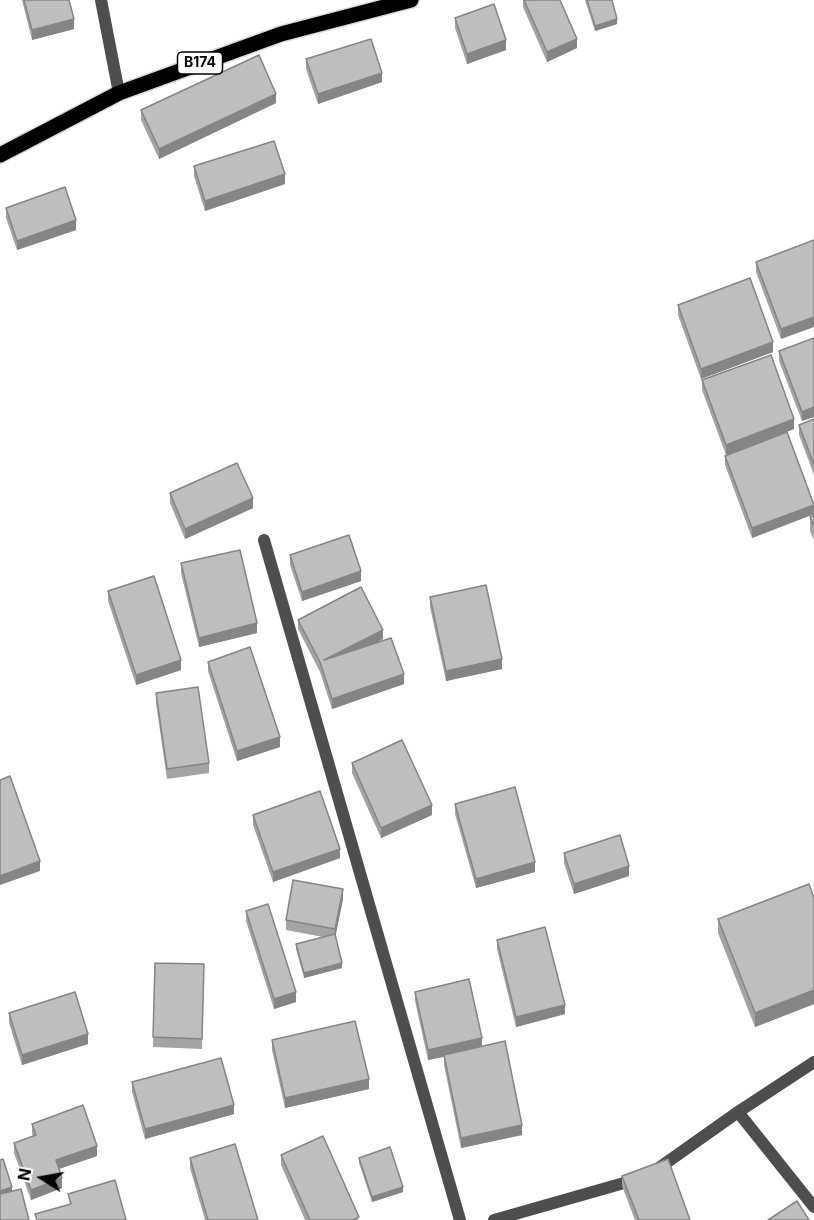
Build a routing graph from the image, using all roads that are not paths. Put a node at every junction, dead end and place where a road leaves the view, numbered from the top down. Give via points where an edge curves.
1 (101, 0) edge
2 (411, 0) edge
3 (119, 93) junction
4 (0, 155) edge
5 (264, 540) dead end
6 (814, 1062) edge
7 (738, 1112) junction
8 (814, 1207) edge
9 (460, 1220) edge
10 (494, 1220) edge

1 - 3 street
2 - 3 main road, B174 via 281,34
3 - 4 main road, B174
5 - 9 street
6 - 7 street
7 - 8 street
7 - 10 street via 647,1177

